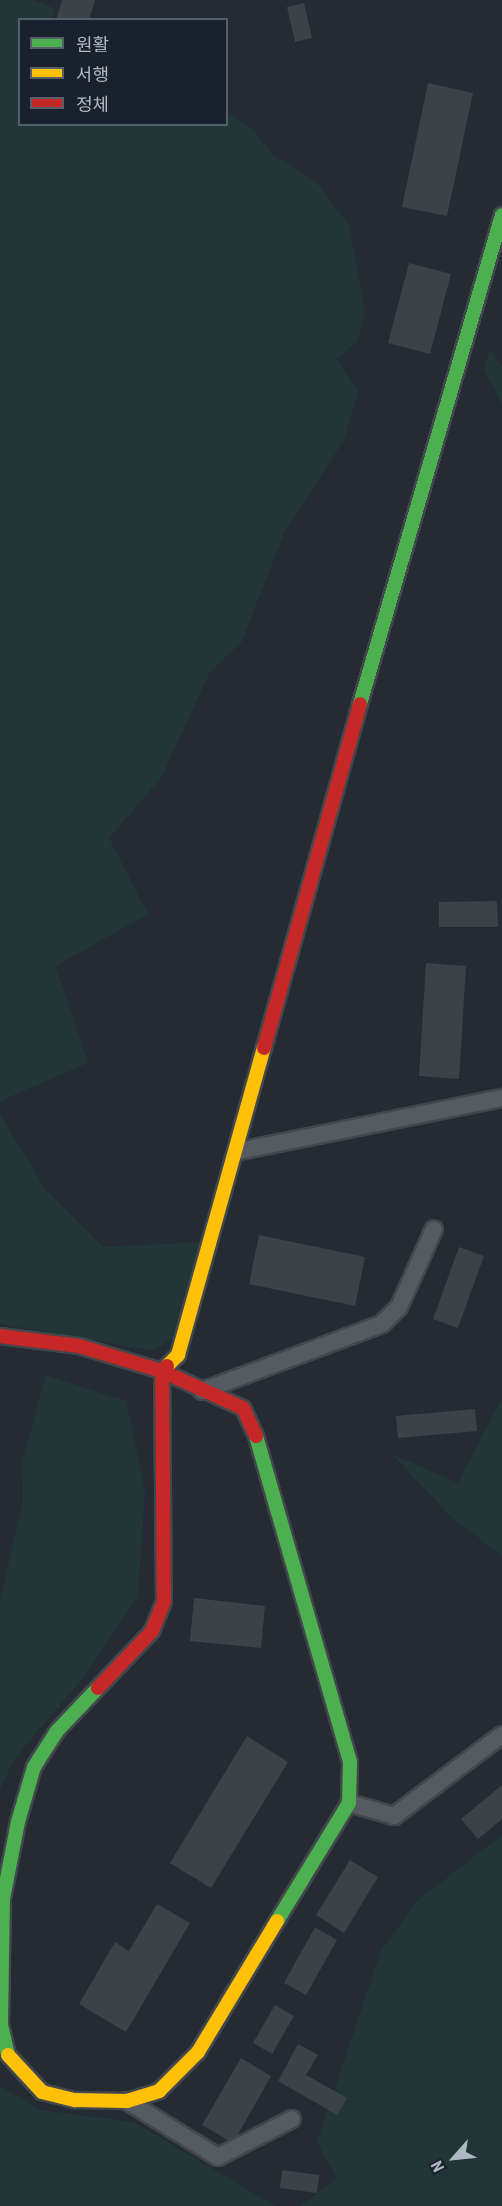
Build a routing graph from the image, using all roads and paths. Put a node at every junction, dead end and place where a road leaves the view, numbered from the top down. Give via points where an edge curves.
1 (502, 215) edge
2 (502, 1098) edge
3 (239, 1151) junction
4 (434, 1229) dead end
5 (0, 1336) edge
6 (162, 1371) junction
7 (202, 1391) junction
8 (502, 1736) edge
9 (349, 1803) junction
10 (127, 2101) junction
11 (292, 2120) dead end

1 - 3 street via 287,956
2 - 3 street
3 - 6 street via 178,1355
4 - 7 street via 399,1307 382,1324
5 - 6 street via 79,1346
6 - 7 street
6 - 10 street via 164,1601 152,1631 57,1731 34,1767 3,1899 1,2024 9,2061 42,2092 75,2100
7 - 9 street via 243,1408 254,1430 350,1762
8 - 9 street via 394,1816
9 - 10 street via 198,2052 159,2091
10 - 11 street via 218,2157

